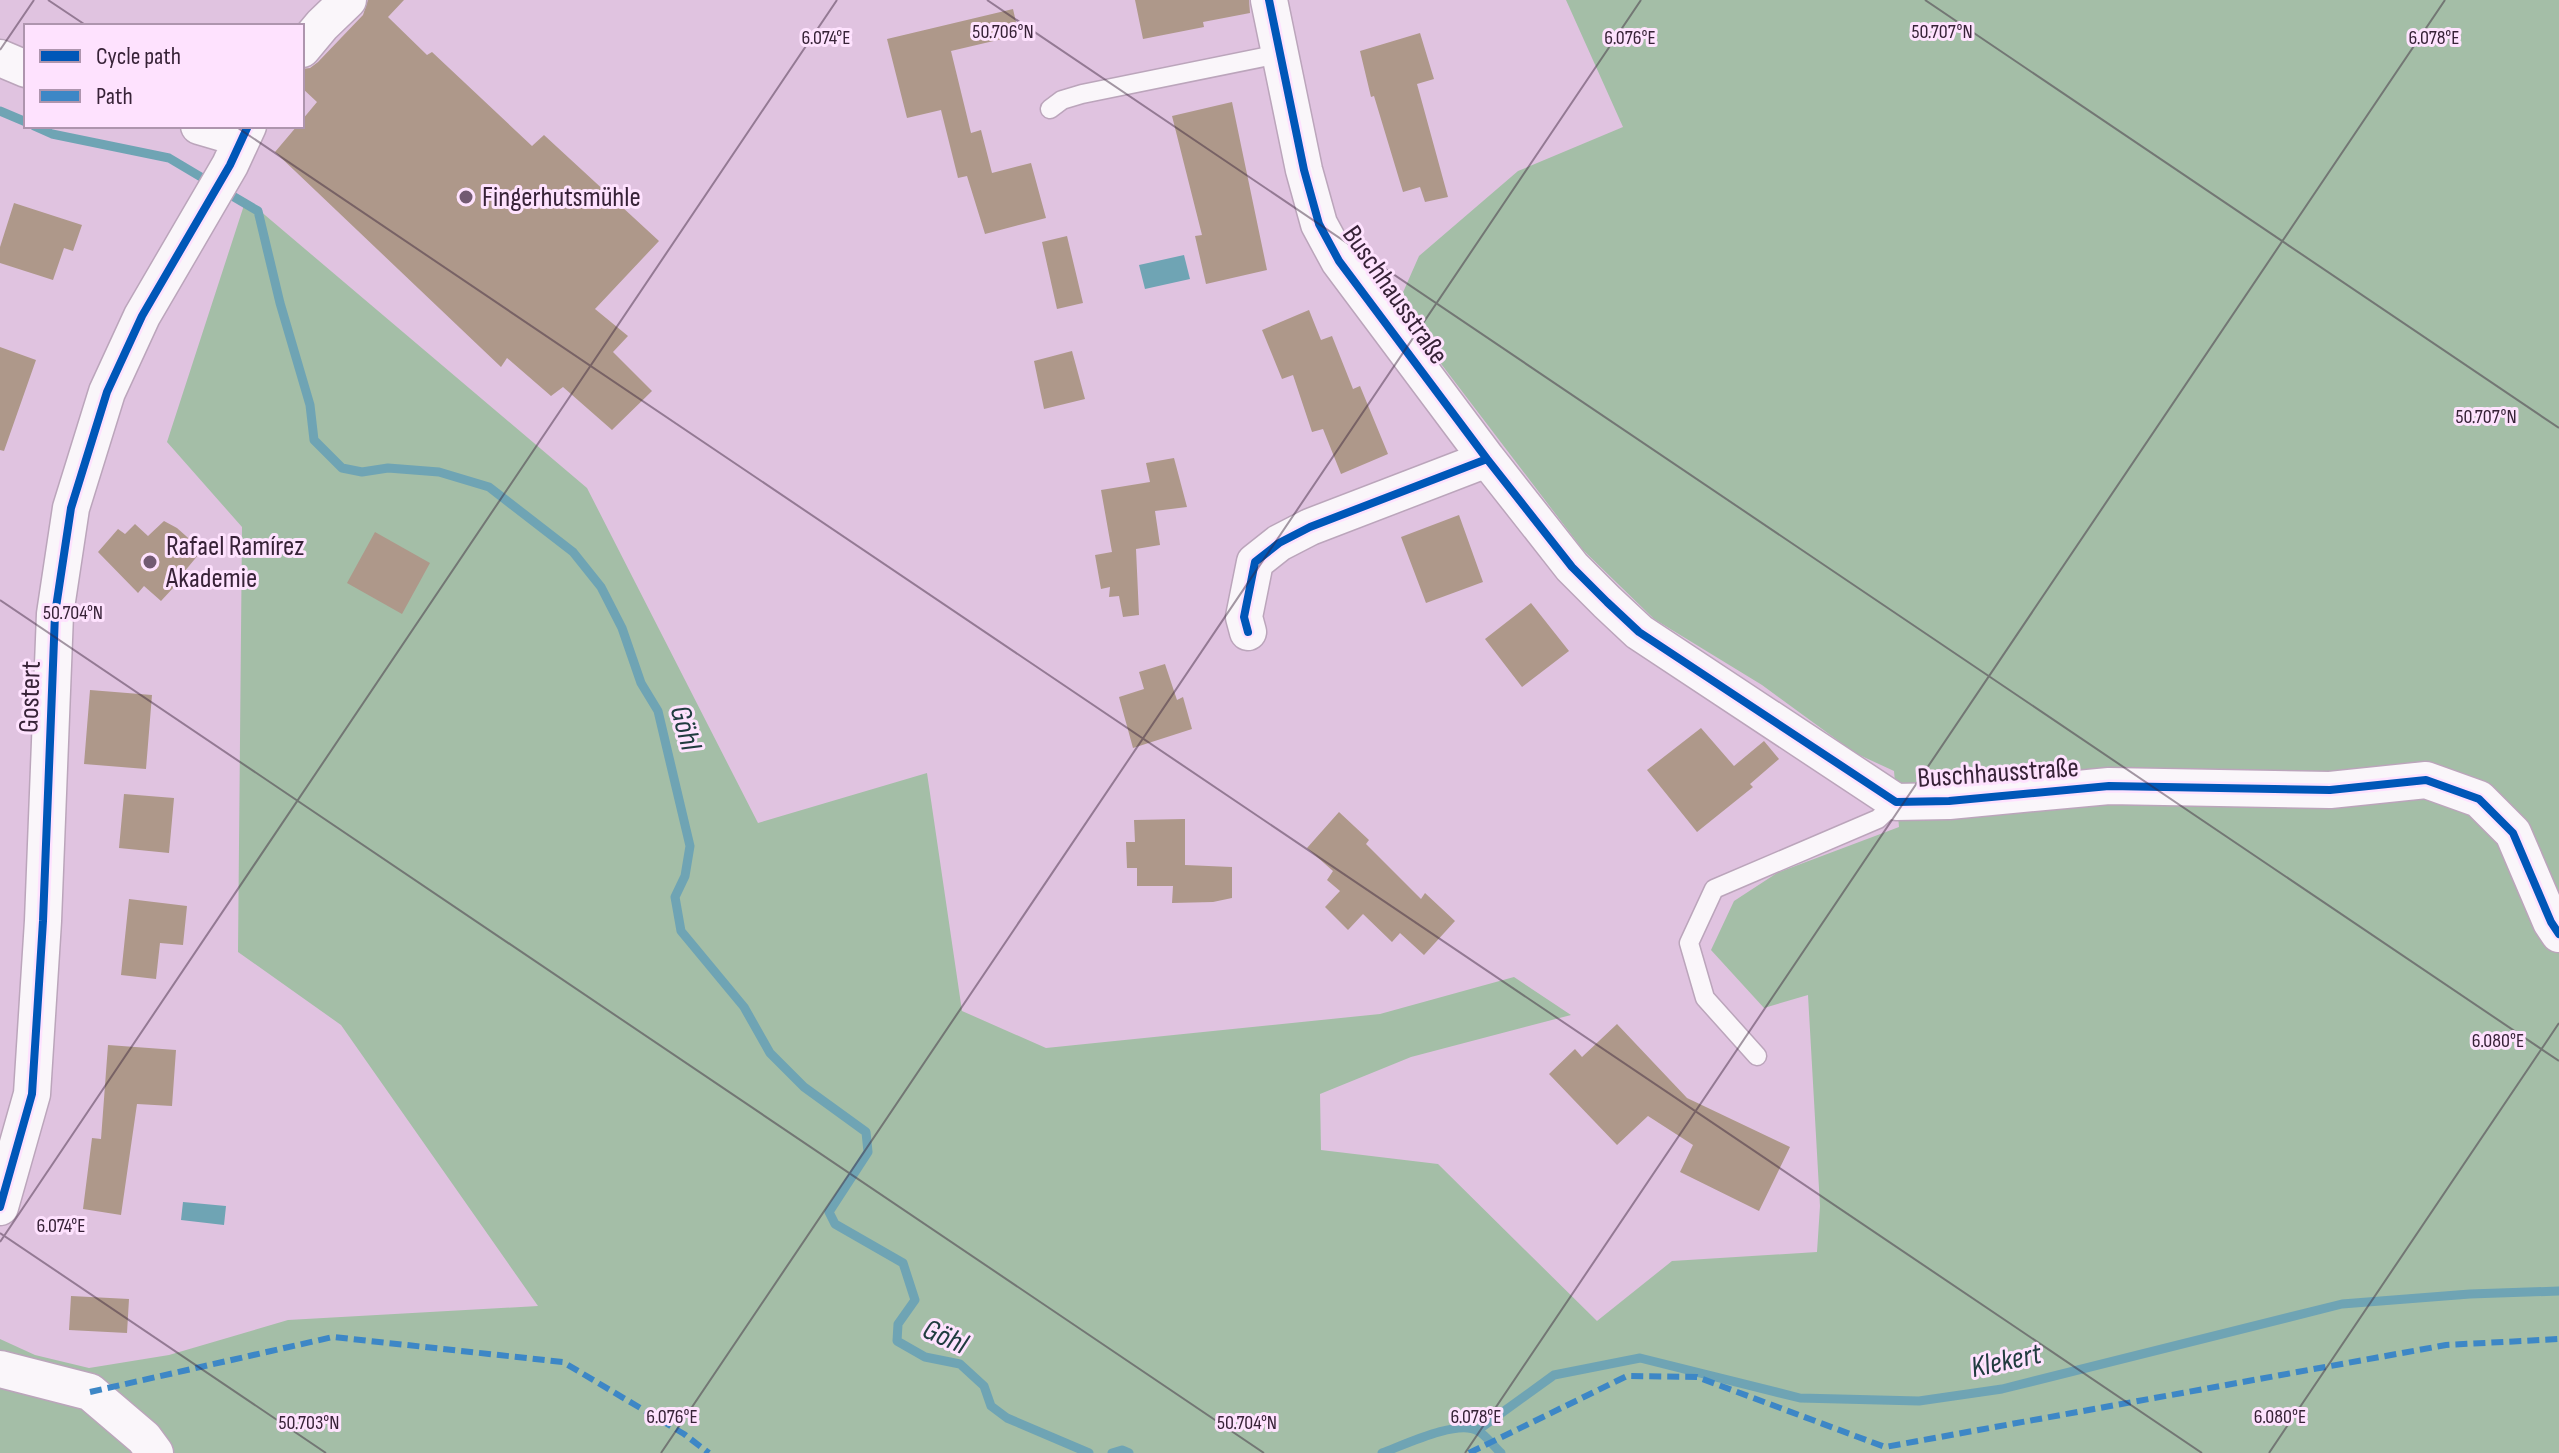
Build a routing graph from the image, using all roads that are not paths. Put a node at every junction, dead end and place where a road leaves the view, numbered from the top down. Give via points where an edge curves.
1 (348, 0) edge
2 (1269, 0) edge
3 (304, 47) edge
4 (1279, 54) junction
5 (0, 58) edge
6 (24, 68) edge
7 (1050, 109) dead end
8 (204, 128) edge
9 (239, 143) edge
10 (1487, 459) junction
11 (1248, 632) dead end
12 (1896, 802) junction
13 (2559, 934) edge
14 (1757, 1056) dead end
15 (0, 1207) edge
16 (0, 1369) edge
17 (155, 1453) edge

1 - 3 street
2 - 4 street, Buschhausstraße
4 - 7 lane via 1082,94
4 - 10 street, Buschhausstraße via 1319,224 1339,261
5 - 6 street
8 - 9 street
9 - 15 street, Gostert via 142,316 107,392 71,508 55,614 32,1094
10 - 11 street via 1279,543 1255,562 1244,617
10 - 12 street, Buschhausstraße via 1572,567 1639,632
12 - 13 street, Buschhausstraße via 2109,786 2330,790 2426,780 2479,799 2513,833
12 - 14 lane via 1878,819 1714,889 1689,943 1705,998
16 - 17 street via 90,1392

